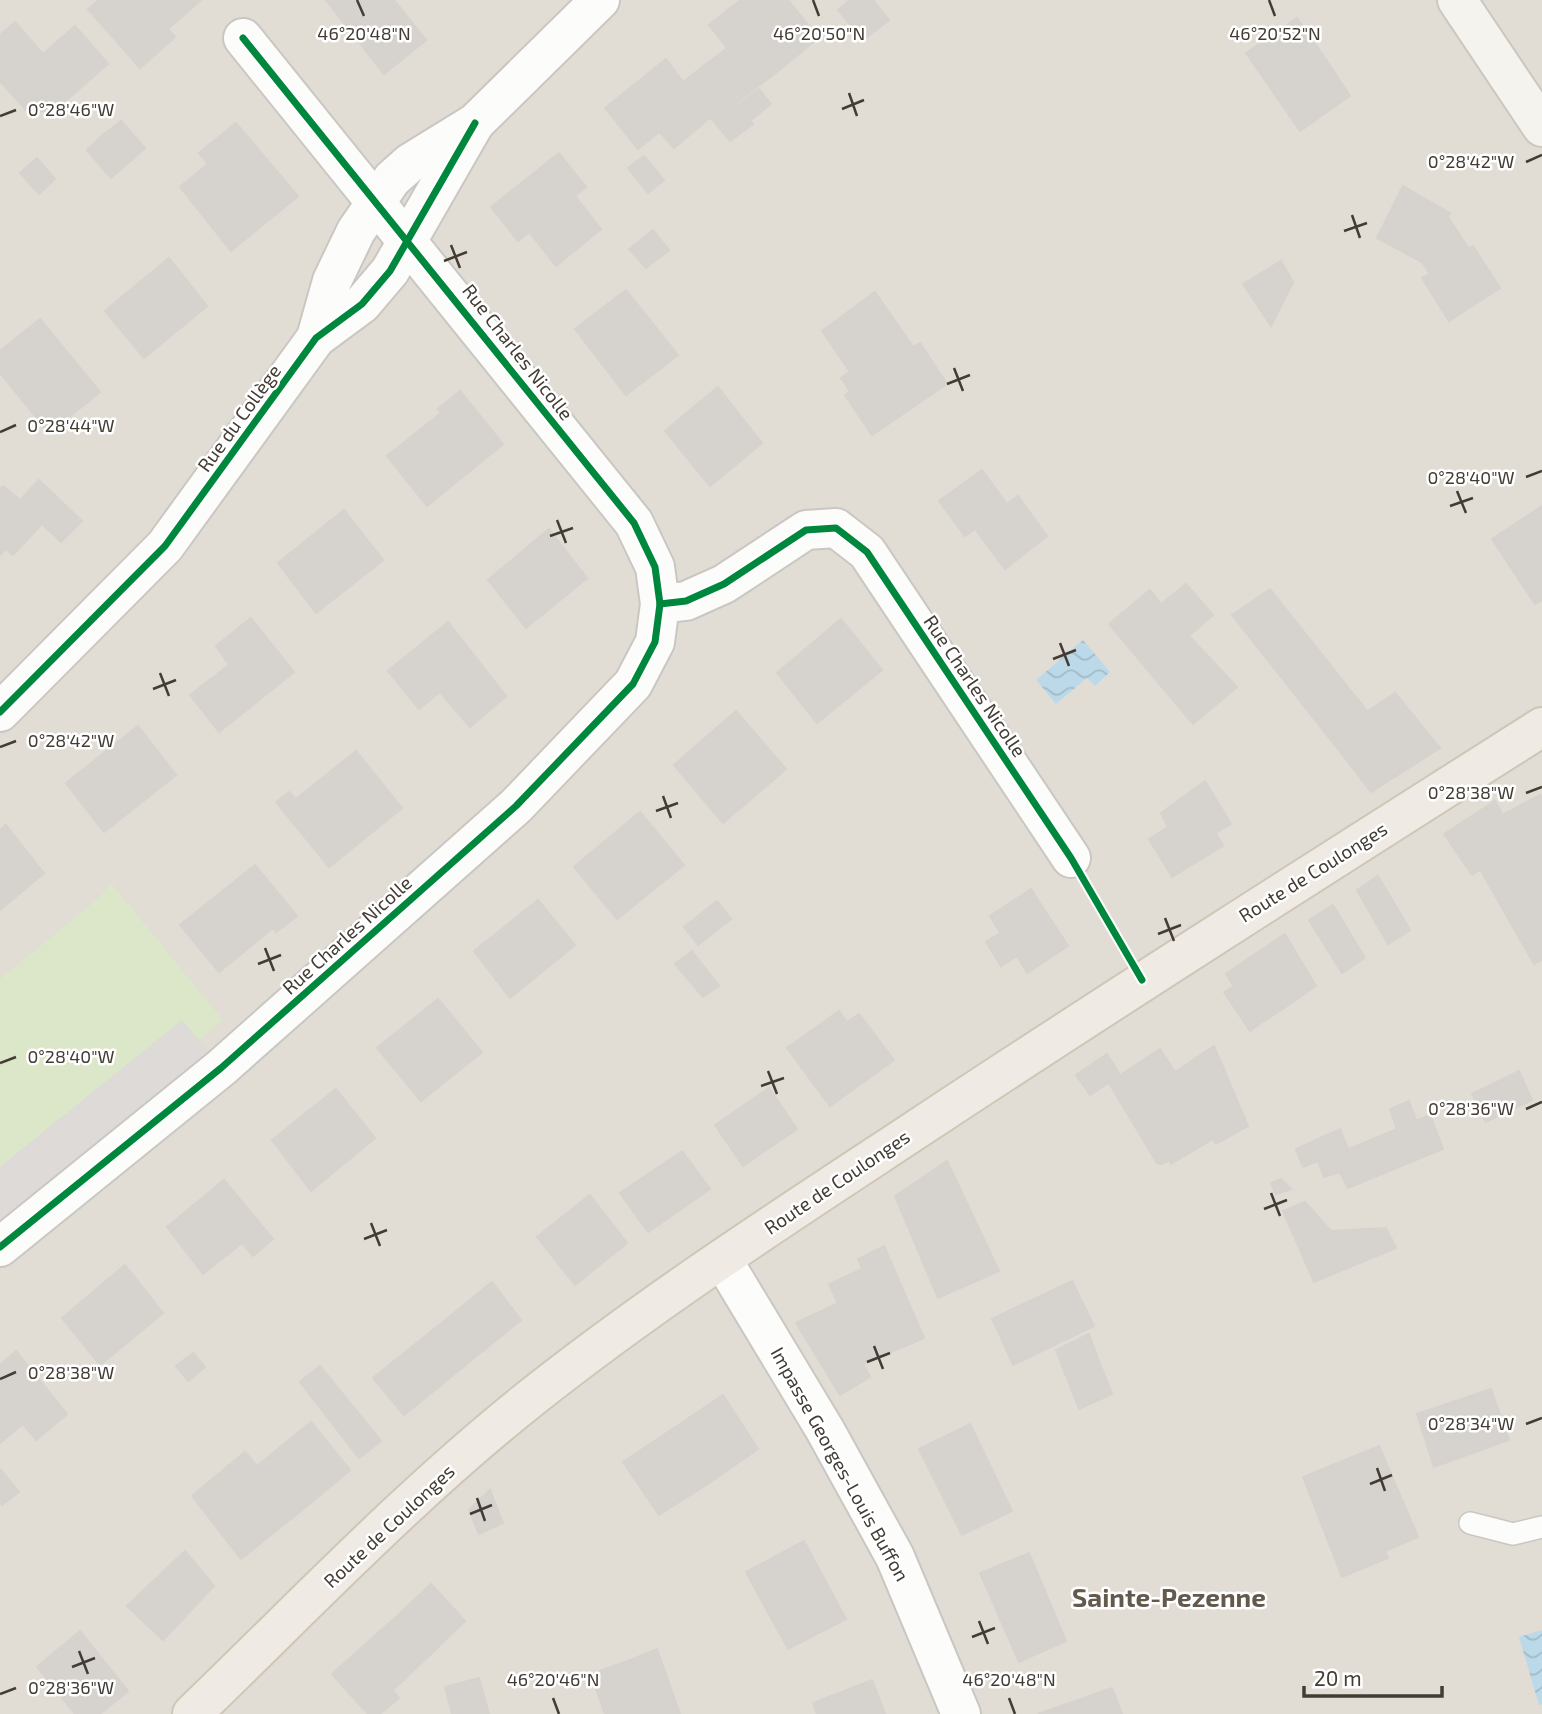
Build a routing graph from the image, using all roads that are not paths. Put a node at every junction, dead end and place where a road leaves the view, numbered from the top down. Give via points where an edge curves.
1 (600, 0) edge
2 (1457, 0) edge
3 (243, 38) dead end
4 (475, 123) junction
5 (1542, 127) edge
6 (374, 200) junction
7 (409, 241) junction
8 (316, 338) junction
9 (660, 604) junction
10 (0, 712) edge
11 (1542, 727) edge
12 (1071, 858) dead end
13 (0, 1247) edge
14 (722, 1259) junction
15 (1470, 1523) dead end
16 (1542, 1527) edge
17 (192, 1714) edge
18 (961, 1714) edge

1 - 4 street, Rue du Collège
2 - 5 street
3 - 6 street, Rue Charles Nicolle
4 - 6 street, Rue du Collège via 410,163
4 - 7 street, Rue du Collège
6 - 7 street, Rue Charles Nicolle
6 - 8 street, Rue du Collège via 332,281
7 - 8 street, Rue du Collège via 362,304
7 - 9 street, Rue Charles Nicolle via 634,523 655,567
8 - 10 street, Rue du Collège via 165,546
9 - 12 street, Rue Charles Nicolle via 686,601 724,584 806,530 836,528 867,552
9 - 13 street, Rue Charles Nicolle via 655,642 632,684 516,806 221,1068
11 - 14 main road, Route de Coulonges via 1142,980
14 - 17 main road, Route de Coulonges via 530,1399 428,1486
14 - 18 street, Impasse Georges-Louis Buffon via 895,1557
15 - 16 lane via 1513,1534

